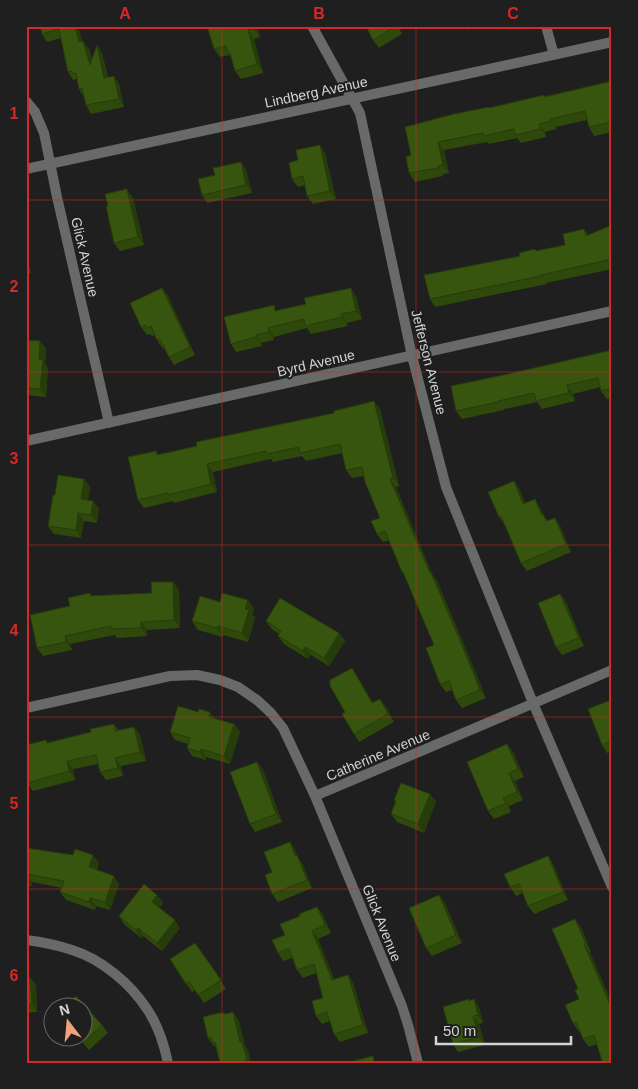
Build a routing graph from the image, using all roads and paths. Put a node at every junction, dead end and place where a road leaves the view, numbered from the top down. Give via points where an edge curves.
1 (312, 26) edge
2 (546, 26) edge
3 (612, 42) edge
4 (554, 55) junction
5 (353, 99) junction
6 (26, 101) edge
7 (51, 163) junction
8 (26, 169) edge
9 (612, 311) edge
10 (412, 356) junction
11 (109, 424) junction
12 (26, 442) edge
13 (612, 670) edge
14 (533, 703) junction
15 (26, 708) edge
16 (315, 796) junction
17 (612, 887) edge
18 (26, 940) edge
19 (168, 1063) edge
20 (418, 1063) edge

1 - 5 street, Jefferson Avenue
2 - 4 street
3 - 4 street, Lindberg Avenue
4 - 5 street, Lindberg Avenue
5 - 7 street, Lindberg Avenue
5 - 10 street, Jefferson Avenue via 360,113
6 - 7 street, Glick Avenue via 44,133
7 - 8 street, Lindberg Avenue
7 - 11 street, Glick Avenue
9 - 10 street, Byrd Avenue
10 - 11 street, Byrd Avenue
10 - 14 street, Jefferson Avenue via 446,487
11 - 12 street, Byrd Avenue
13 - 14 street, Catherine Avenue
14 - 16 street, Catherine Avenue
14 - 17 street, Jefferson Avenue
15 - 16 street, Catherine Avenue via 170,676 198,675 220,680 238,687 271,713 283,728
16 - 20 street, Glick Avenue via 402,1006
18 - 19 street via 74,950 117,976 148,1009 163,1041

